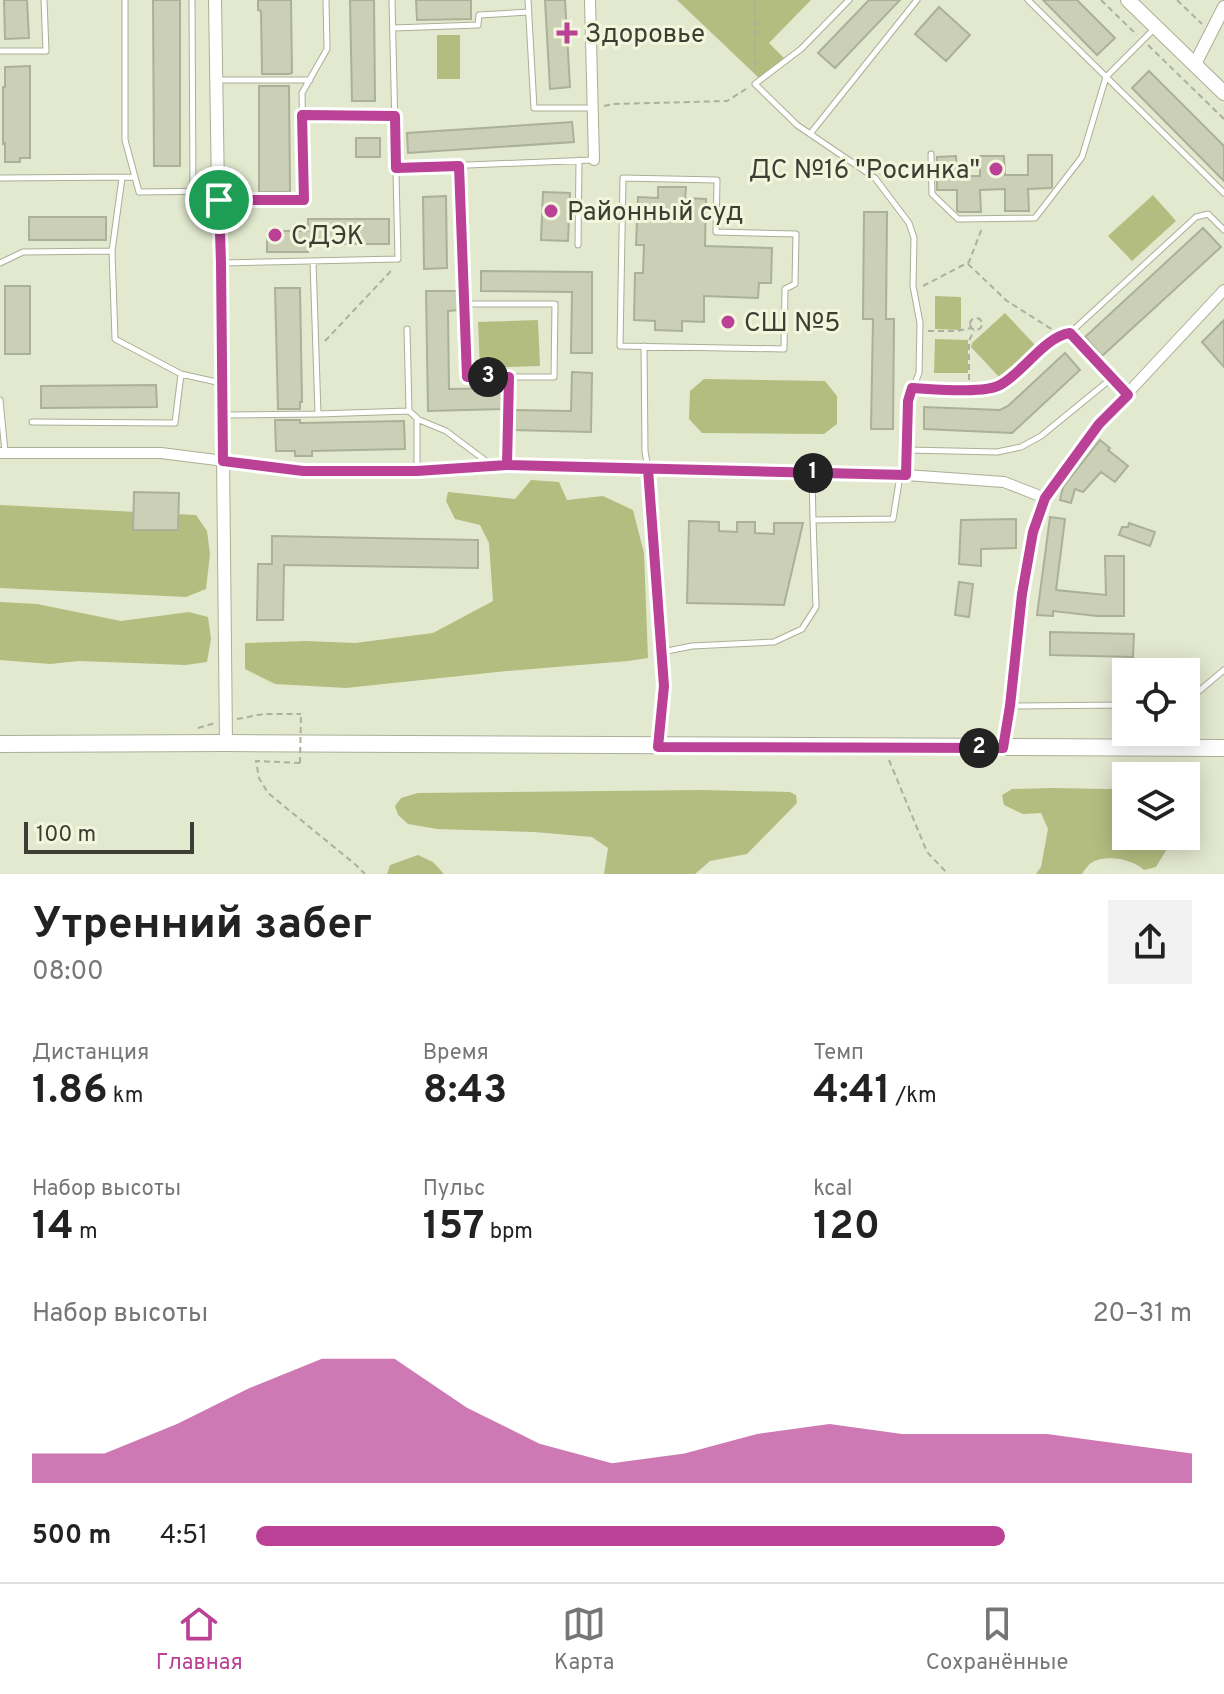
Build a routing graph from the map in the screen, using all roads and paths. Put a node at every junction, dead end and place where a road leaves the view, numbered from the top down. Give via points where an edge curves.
1 (44, 0) edge
2 (125, 0) edge
3 (192, 0) edge
4 (215, 0) edge
5 (326, 0) edge
6 (392, 0) edge
7 (528, 0) edge
8 (590, 0) edge
9 (755, 0) edge
10 (849, 0) edge
11 (917, 0) edge
12 (1028, 0) edge
13 (1101, 0) edge
14 (1128, 0) edge
15 (1177, 0) edge
16 (1224, 7) edge
17 (529, 12) junction
18 (1156, 27) junction
19 (393, 28) junction
20 (1211, 32) junction
21 (1143, 40) junction
22 (0, 51) edge
23 (1195, 64) junction
24 (1106, 77) junction
25 (216, 80) junction
26 (310, 80) junction
27 (755, 84) junction
28 (1224, 93) edge
29 (591, 108) junction
30 (302, 115) junction
31 (395, 116) junction
32 (1224, 119) edge
33 (810, 134) junction
34 (931, 154) dead end
35 (579, 160) junction
36 (594, 160) joint
37 (459, 166) junction
38 (396, 168) junction
39 (135, 177) junction
40 (0, 178) edge
41 (122, 178) junction
42 (193, 191) junction
43 (1224, 193) edge
44 (218, 196) junction
45 (985, 219) junction
46 (1224, 230) edge
47 (578, 245) dead end
48 (112, 251) junction
49 (389, 259) junction
50 (313, 261) junction
51 (0, 263) edge
52 (221, 263) junction
53 (968, 264) junction
54 (1224, 290) edge
55 (913, 291) junction
56 (464, 304) junction
57 (407, 329) dead end
58 (972, 329) junction
59 (920, 331) junction
60 (1070, 333) junction
61 (1060, 335) junction
62 (644, 346) junction
63 (316, 350) junction
64 (181, 374) junction
65 (509, 377) junction
66 (1112, 378) junction
67 (222, 384) junction
68 (912, 388) junction
69 (969, 389) junction
70 (1128, 395) junction
71 (0, 400) edge
72 (409, 411) junction
73 (318, 414) junction
74 (223, 415) junction
75 (417, 418) junction
76 (32, 422) dead end
77 (907, 450) junction
78 (2, 453) edge
79 (223, 461) junction
80 (507, 465) junction
81 (494, 467) junction
82 (648, 469) junction
83 (417, 471) junction
84 (811, 473) junction
85 (903, 475) junction
86 (1045, 498) junction
87 (813, 520) junction
88 (662, 652) junction
89 (1224, 670) edge
90 (1200, 690) edge
91 (1112, 705) edge
92 (1010, 706) junction
93 (264, 714) dead end
94 (226, 743) junction
95 (0, 744) edge
96 (658, 747) junction
97 (884, 747) junction
98 (1003, 748) junction
99 (1224, 748) edge
100 (365, 874) edge
101 (948, 874) edge

1 - 22 lane via 46,51
2 - 39 lane via 125,140
3 - 42 lane
4 - 25 street
5 - 26 lane via 327,49
6 - 19 lane
7 - 17 lane
8 - 29 street
9 - 27 path
10 - 27 lane via 801,49
11 - 33 lane
12 - 24 lane
13 - 21 path
14 - 18 main road
15 - 20 path
16 - 20 street
17 - 19 lane via 479,15 478,25
17 - 29 lane via 534,108
18 - 21 lane
18 - 23 main road
19 - 31 lane
20 - 23 street
21 - 24 lane
21 - 32 path
23 - 28 main road
24 - 43 lane
24 - 45 lane via 1082,157 1035,218
25 - 26 lane
25 - 44 street
26 - 30 lane via 302,93
27 - 29 path via 727,101
27 - 33 lane
29 - 36 street
30 - 31 lane
30 - 44 lane via 304,200
31 - 38 lane
33 - 55 lane via 875,178 909,223 914,238
34 - 45 lane via 932,194 958,219
35 - 36 lane
35 - 37 lane
35 - 47 lane
37 - 38 lane
37 - 56 lane
38 - 49 lane via 398,259
39 - 41 lane
39 - 42 lane via 139,192
40 - 41 lane
41 - 48 lane
42 - 44 lane
44 - 52 street
45 - 53 path
46 - 60 lane via 1211,216 1196,217
48 - 51 lane via 23,252
48 - 64 lane via 115,339
49 - 50 lane
49 - 63 path via 390,272
50 - 52 lane
50 - 63 lane
52 - 67 street
53 - 55 path
53 - 61 path via 1007,301
54 - 70 street
55 - 59 lane
56 - 65 lane via 467,377
56 - 65 lane via 555,304 554,377
57 - 72 lane
58 - 58 path via 980,328 983,320 971,320
58 - 59 path
58 - 69 path
59 - 68 lane via 919,373
60 - 61 lane
60 - 66 lane
61 - 69 lane via 999,386
62 - 62 lane via 784,349 785,289 795,284 796,234 716,232 717,180 623,178 620,346
62 - 82 lane
63 - 73 lane
64 - 67 lane
64 - 76 lane via 175,423
65 - 80 lane
66 - 70 lane
66 - 77 lane via 1021,447 997,452
67 - 74 street
68 - 69 lane
68 - 77 lane
70 - 86 street via 1099,424
71 - 78 lane
72 - 73 lane
72 - 75 lane
73 - 74 lane
74 - 79 street
75 - 81 lane via 446,431
75 - 83 lane
77 - 85 lane
78 - 79 street via 161,453
79 - 83 street via 303,471
79 - 94 street
80 - 81 street
80 - 82 street
81 - 83 street
82 - 84 street
82 - 88 lane
84 - 85 street
84 - 87 lane
85 - 86 street via 1004,482
85 - 87 lane via 893,519
86 - 92 street via 1022,594
87 - 88 lane via 816,607 802,629 774,642
88 - 96 lane
89 - 90 lane
91 - 92 lane
92 - 98 street
93 - 100 path, bridge via 301,714 300,763 256,761 268,793
94 - 95 main road
94 - 96 main road
96 - 97 main road
97 - 98 main road
97 - 101 path via 927,852
98 - 99 main road

